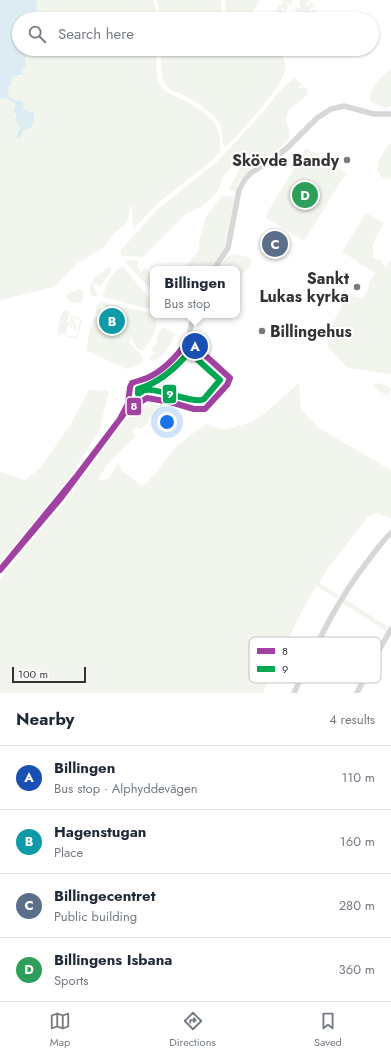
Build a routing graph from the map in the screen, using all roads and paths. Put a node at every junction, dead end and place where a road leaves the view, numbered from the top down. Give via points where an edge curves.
1 (391, 114) edge
2 (216, 266) edge
3 (193, 318) edge
4 (187, 342) junction
5 (157, 373) junction
6 (143, 380) junction
7 (150, 388) junction
8 (130, 394) junction
9 (145, 399) junction
10 (126, 411) junction
11 (391, 533) edge
12 (0, 570) edge
13 (391, 629) edge
14 (321, 637) edge
15 (381, 647) edge
16 (299, 683) edge
17 (362, 683) edge
18 (294, 693) edge
19 (358, 693) edge

1 - 2 street via 374,114 344,106 331,109 317,118 287,148 251,173 239,190 228,248
3 - 4 street
4 - 5 street
4 - 9 street via 195,346 230,378 227,384 205,409
5 - 6 street
5 - 7 street
6 - 7 street
6 - 8 street via 132,383
7 - 9 street via 151,392
8 - 9 street via 136,400
8 - 10 street
9 - 10 street
10 - 12 street via 61,498
11 - 14 street via 338,603
13 - 15 street
16 - 18 street
17 - 19 street

